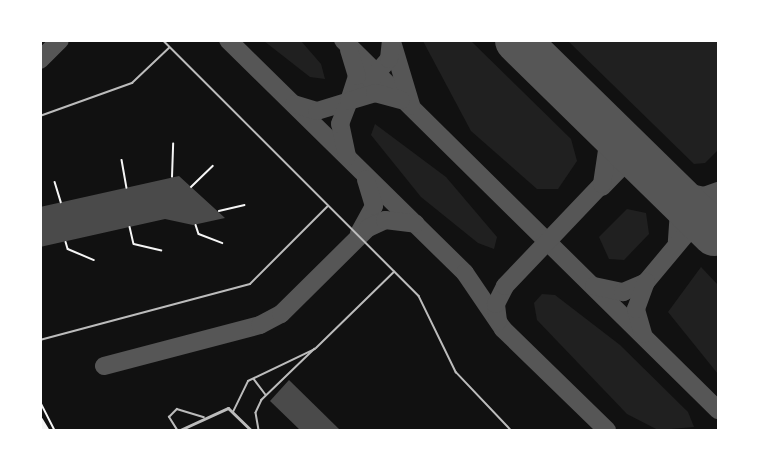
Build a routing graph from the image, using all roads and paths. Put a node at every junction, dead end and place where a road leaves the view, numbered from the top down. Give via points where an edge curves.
1 (162, 40) edge
2 (170, 47) junction
3 (40, 116) edge
4 (173, 144) dead end
5 (122, 160) dead end
6 (213, 166) dead end
7 (172, 177) dead end
8 (56, 182) dead end
9 (191, 187) dead end
10 (127, 188) dead end
11 (61, 202) dead end
12 (244, 205) dead end
13 (329, 205) junction
14 (219, 211) dead end
15 (196, 225) dead end
16 (130, 227) dead end
17 (66, 242) dead end
18 (222, 243) dead end
19 (161, 250) dead end
20 (94, 260) dead end
21 (395, 271) junction
22 (40, 340) edge
23 (315, 349) junction
24 (252, 378) junction
25 (266, 396) junction
26 (40, 401) edge
27 (233, 412) junction
28 (205, 417) junction
29 (40, 420) edge
30 (46, 430) edge
31 (55, 430) edge
32 (178, 430) edge
33 (252, 430) edge
34 (259, 430) edge
35 (511, 430) edge

1 - 2 lane
2 - 3 lane via 132,83
2 - 13 lane
4 - 7 path
5 - 10 path
6 - 9 path
8 - 11 path
12 - 14 path
13 - 21 lane
13 - 22 lane via 250,284
15 - 18 path via 199,234
16 - 19 path via 134,244
17 - 20 path via 68,249
21 - 23 lane
21 - 35 lane via 424,301 456,372
23 - 24 lane
23 - 25 lane
24 - 25 lane via 262,383
24 - 27 lane via 239,393
25 - 34 lane via 256,413
26 - 31 path
27 - 28 street via 228,408
27 - 33 street
28 - 32 street
28 - 32 lane via 177,409 169,417
29 - 30 highway

